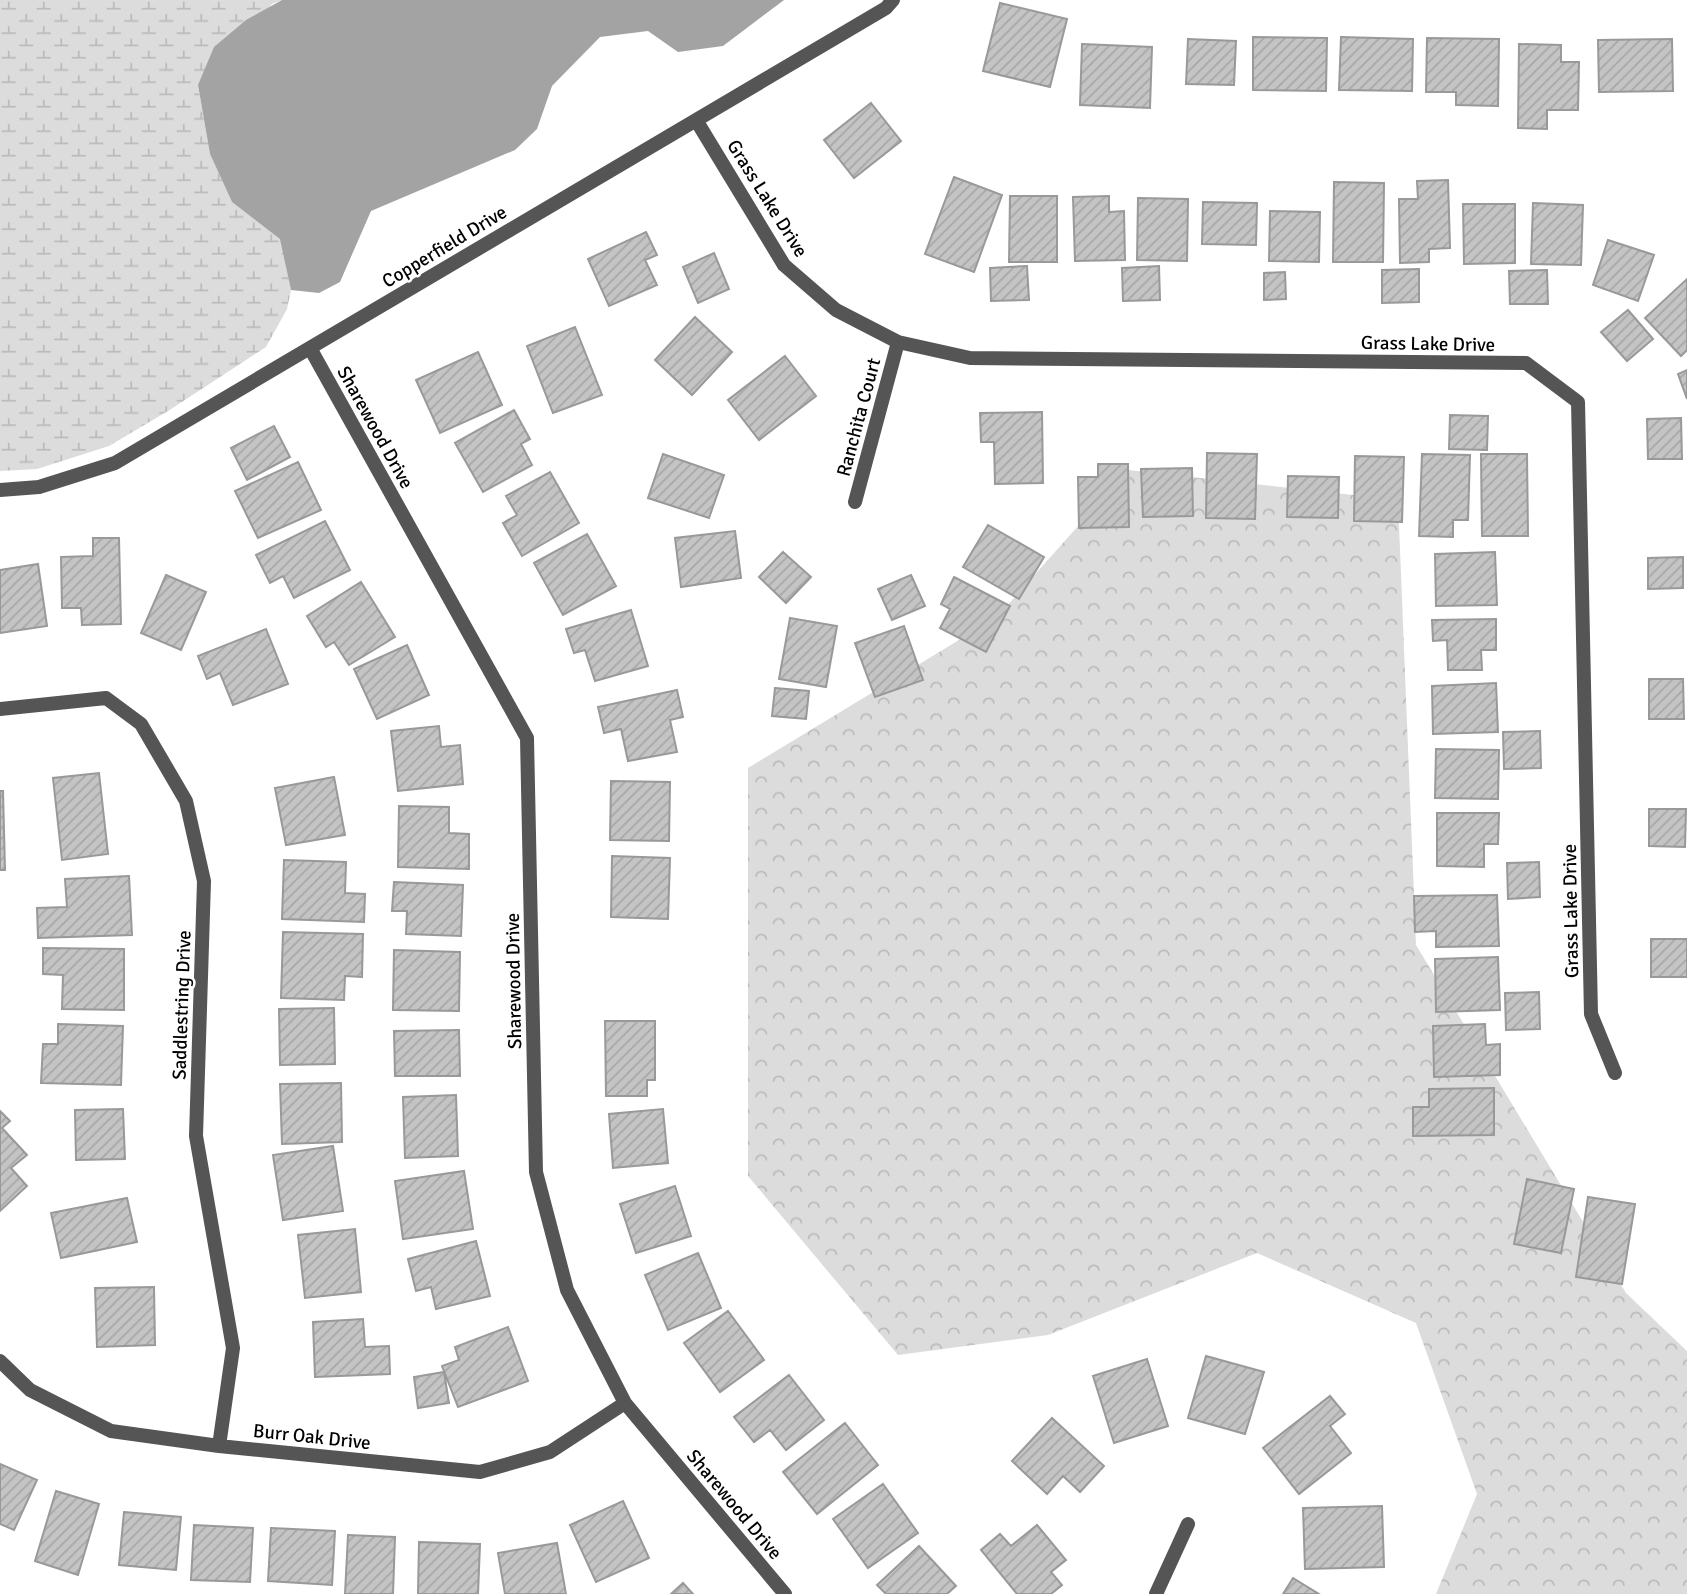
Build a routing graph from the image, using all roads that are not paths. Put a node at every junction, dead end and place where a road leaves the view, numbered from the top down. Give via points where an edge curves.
1 (893, 0) edge
2 (696, 120) junction
3 (898, 342) junction
4 (310, 348) junction
5 (0, 490) edge
6 (855, 502) dead end
7 (0, 709) edge
8 (1615, 1073) dead end
9 (0, 1362) edge
10 (625, 1404) junction
11 (219, 1447) junction
12 (1188, 1524) dead end
13 (785, 1594) edge
14 (1156, 1594) edge

1 - 2 street, Copperfield Drive
2 - 3 street, Grass Lake Drive via 784,265 836,310
2 - 4 street, Copperfield Drive
3 - 6 street, Ranchita Court
3 - 8 street, Grass Lake Drive via 970,358 1526,363 1578,402 1591,1014
4 - 5 street, Copperfield Drive via 115,463 39,488
4 - 10 street, Sharewood Drive via 527,738 536,1172 567,1290
7 - 11 street, Saddlestring Drive via 106,698 141,724 186,801 204,881 196,1136 233,1348
9 - 11 street, Burr Oak Drive via 30,1390 111,1431
10 - 11 street, Burr Oak Drive via 550,1452 480,1472
10 - 13 street, Sharewood Drive
12 - 14 street

